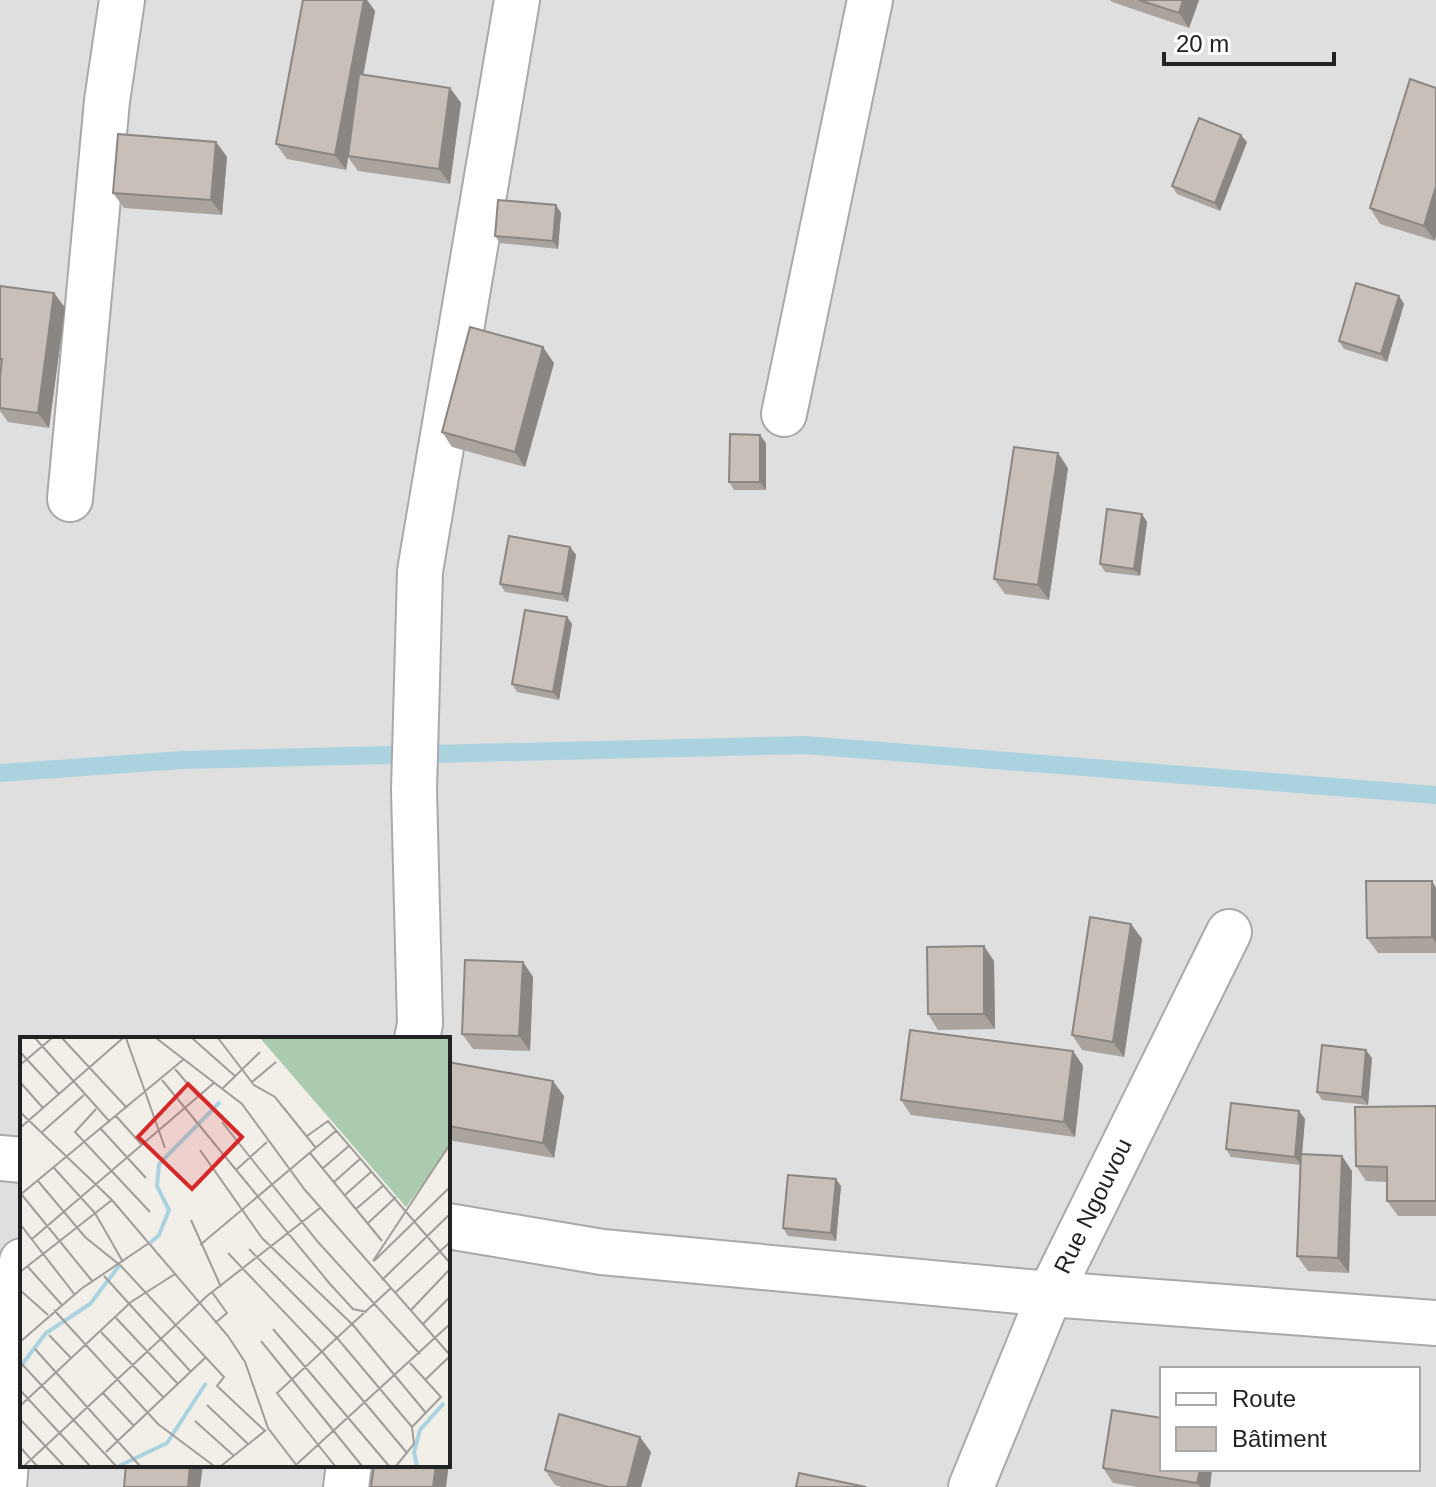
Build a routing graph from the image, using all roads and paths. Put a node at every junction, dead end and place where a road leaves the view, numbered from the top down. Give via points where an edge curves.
1 (122, 0) edge
2 (517, 0) edge
3 (870, 0) edge
4 (784, 414) dead end
5 (70, 499) dead end
6 (1229, 932) dead end
7 (417, 1037) edge
8 (0, 1158) edge
9 (20, 1160) edge
10 (450, 1226) edge
11 (20, 1286) edge
12 (1050, 1294) junction
13 (1436, 1323) edge
14 (349, 1467) edge
15 (4, 1487) edge
16 (346, 1487) edge
17 (971, 1487) edge

1 - 5 street via 107,101
2 - 7 street via 420,571 414,790
3 - 4 street
6 - 12 street, Rue Ngouvou
8 - 9 street
10 - 12 street via 602,1252
11 - 15 street
12 - 13 street
12 - 17 street, Rue Ngouvou
14 - 16 street

